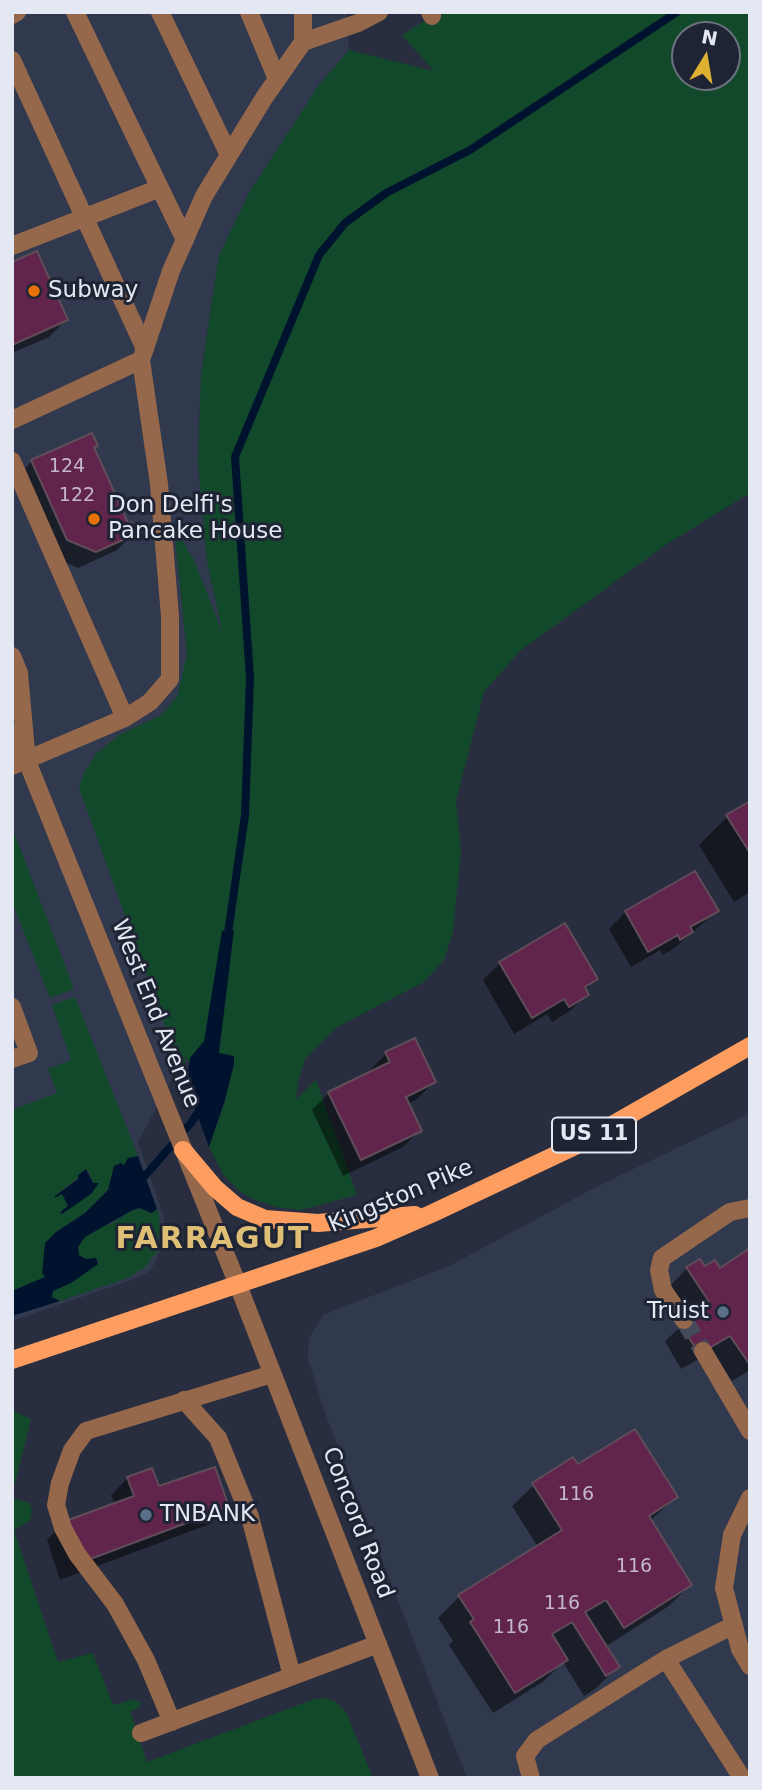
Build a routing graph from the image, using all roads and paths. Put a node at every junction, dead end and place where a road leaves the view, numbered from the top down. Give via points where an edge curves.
1 (18, 12) edge
2 (75, 12) edge
3 (160, 12) edge
4 (249, 12) edge
5 (303, 12) edge
6 (379, 12) edge
7 (12, 15) edge
8 (303, 42) junction
9 (12, 60) edge
10 (277, 79) junction
11 (229, 155) junction
12 (160, 188) junction
13 (85, 218) junction
14 (185, 240) junction
15 (12, 246) edge
16 (143, 354) junction
17 (12, 420) edge
18 (12, 461) edge
19 (12, 656) edge
20 (125, 718) junction
21 (12, 733) edge
22 (20, 764) edge
23 (12, 1007) edge
24 (750, 1046) edge
25 (12, 1059) edge
26 (187, 1157) junction
27 (750, 1208) edge
28 (433, 1213) junction
29 (238, 1285) junction
30 (684, 1320) tunnel mouth
31 (703, 1351) tunnel mouth
32 (12, 1360) edge
33 (272, 1374) junction
34 (184, 1400) junction
35 (747, 1422) edge
36 (750, 1498) edge
37 (734, 1625) junction
38 (378, 1644) junction
39 (666, 1659) junction
40 (750, 1666) edge
41 (292, 1676) junction
42 (172, 1722) junction
43 (141, 1733) dead end
44 (430, 1778) edge
45 (531, 1778) edge
46 (742, 1778) edge

1 - 7 street
2 - 12 street
3 - 11 street
4 - 10 street
5 - 8 street
6 - 8 street
8 - 10 street
9 - 13 street
10 - 11 street
11 - 14 street
12 - 13 street
12 - 14 street
13 - 15 street
13 - 16 street
14 - 16 street
16 - 17 street
16 - 20 street via 170,616 170,679 150,702
18 - 20 street
19 - 22 street, West End Avenue via 19,673
20 - 22 street
21 - 22 street, West End Avenue
22 - 26 street, West End Avenue
23 - 25 street via 29,1053
24 - 28 main road, Kingston Pike / US 11 via 577,1144
26 - 28 main road via 237,1207 265,1219 318,1223
26 - 29 street, West End Avenue
27 - 30 street via 730,1212 662,1258 663,1290
28 - 29 main road, Kingston Pike / US 11 via 376,1238
29 - 32 main road, Kingston Pike / US 11
29 - 33 street, Concord Road
31 - 35 street
33 - 34 street
33 - 38 street, Concord Road
34 - 41 street via 218,1438 250,1517
34 - 42 street via 86,1431 72,1450 56,1506 62,1528 115,1604 146,1660
36 - 37 street via 732,1535 724,1588
37 - 39 street
37 - 40 street
38 - 41 street
38 - 44 street, Concord Road
39 - 45 street via 537,1740 525,1756
39 - 46 street
41 - 42 street
42 - 43 street

